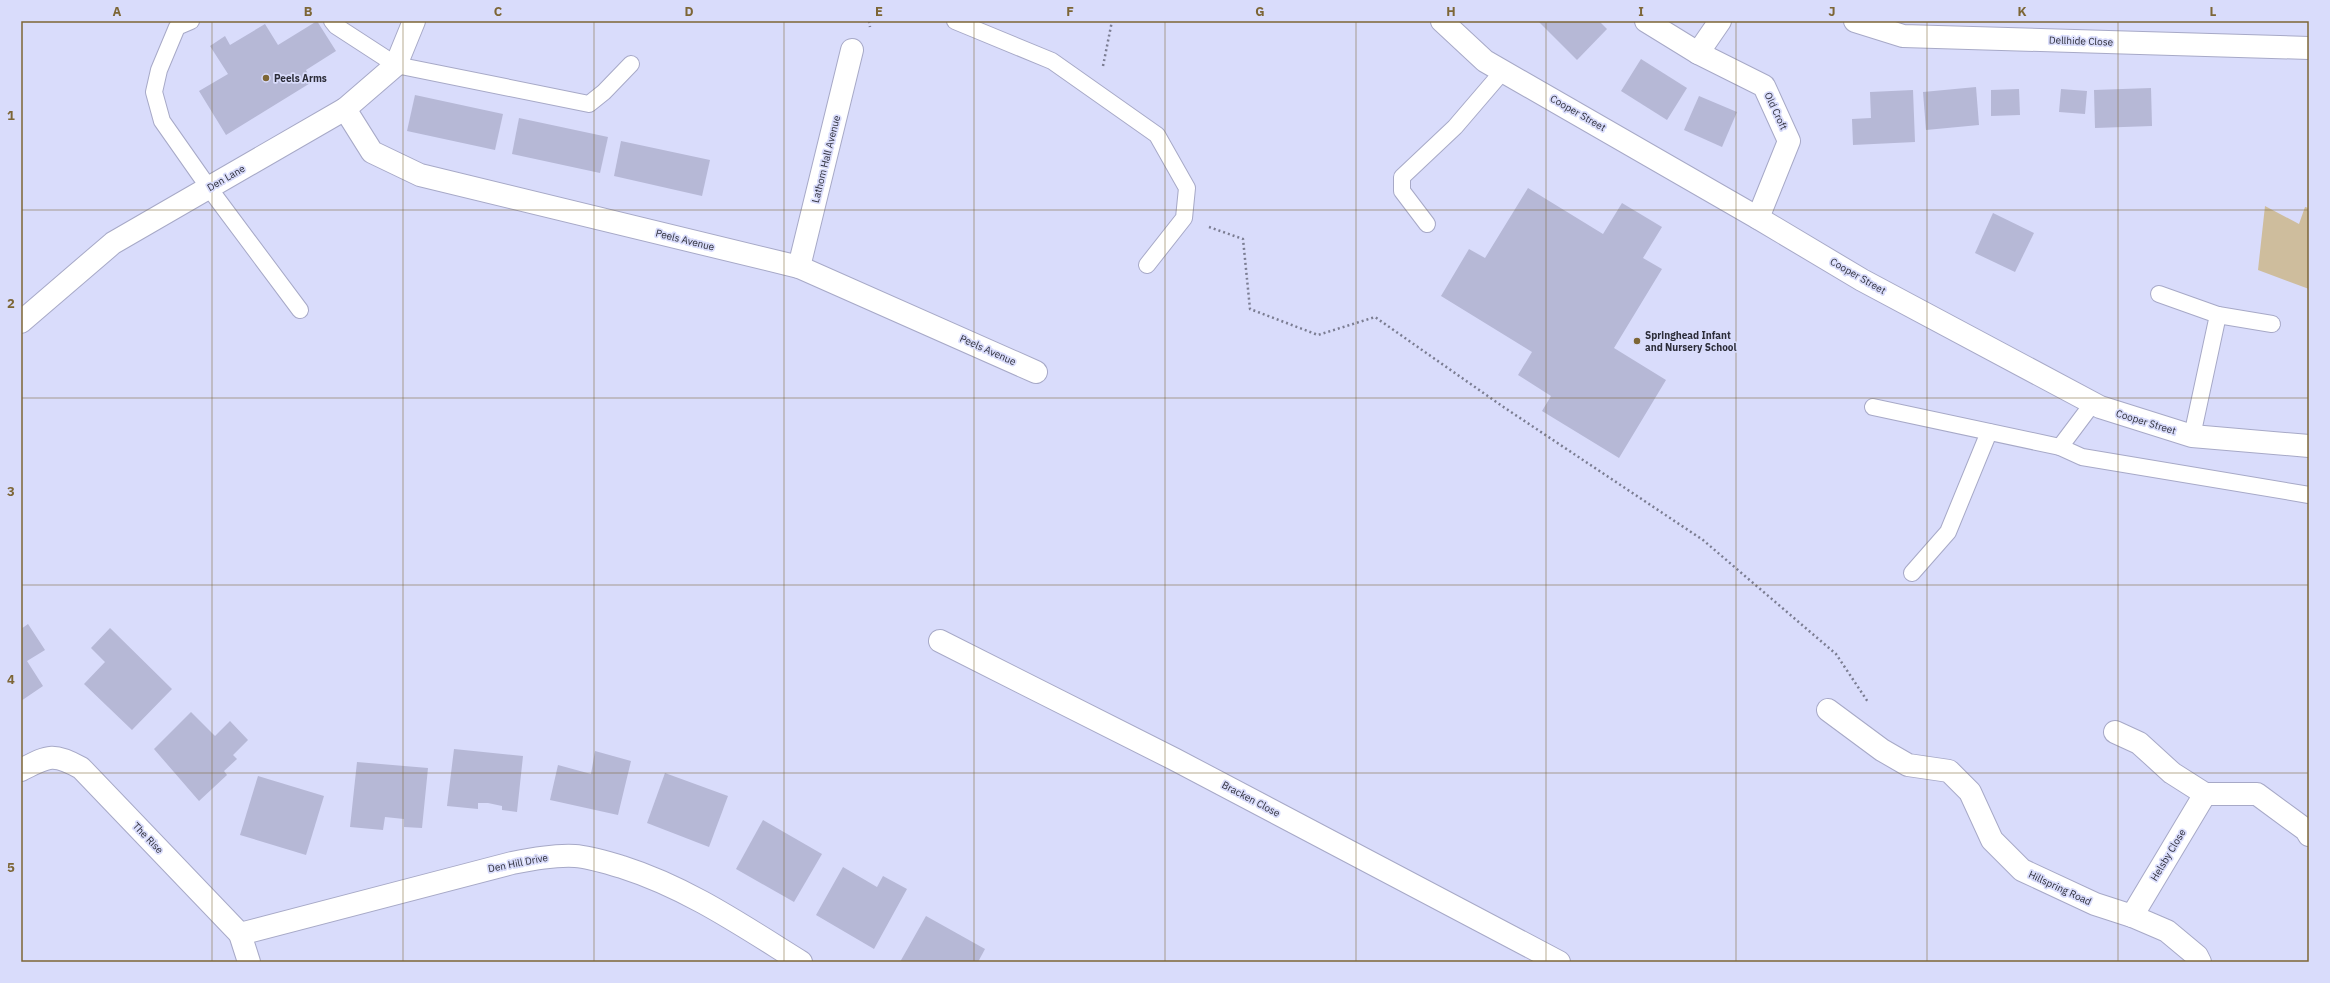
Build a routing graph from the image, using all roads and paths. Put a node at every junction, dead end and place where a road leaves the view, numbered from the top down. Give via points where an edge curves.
1 (192, 21) edge
2 (332, 21) edge
3 (414, 21) edge
4 (955, 21) edge
5 (1112, 21) edge
6 (1442, 21) edge
7 (1646, 21) edge
8 (1720, 21) edge
9 (1855, 21) edge
10 (2309, 48) edge
11 (852, 50) dead end
12 (1698, 53) junction
13 (631, 64) dead end
14 (396, 65) junction
15 (1503, 71) junction
16 (1092, 89) junction
17 (345, 110) junction
18 (209, 188) junction
19 (1184, 218) junction
20 (1758, 218) junction
21 (1427, 224) dead end
22 (1148, 265) dead end
23 (799, 267) junction
24 (2159, 294) dead end
25 (300, 310) dead end
26 (2218, 315) junction
27 (21, 322) edge
28 (2272, 324) dead end
29 (1036, 372) dead end
30 (2093, 403) junction
31 (1873, 407) dead end
32 (1989, 432) junction
33 (2192, 436) junction
34 (2309, 446) edge
35 (2060, 447) junction
36 (2309, 495) edge
37 (1912, 573) dead end
38 (940, 641) dead end
39 (1871, 706) dead end
40 (1828, 710) dead end
41 (2115, 732) dead end
42 (21, 770) edge
43 (2205, 794) junction
44 (2309, 836) edge
45 (2132, 916) junction
46 (240, 934) junction
47 (249, 962) edge
48 (801, 962) edge
49 (1559, 962) edge
50 (2200, 962) edge

1 - 18 lane via 177,27 159,70 154,92 162,121
2 - 14 lane
3 - 14 street, Den Lane
4 - 16 lane via 1052,61
5 - 16 path via 1102,74
6 - 15 street, Cooper Street via 1485,61
7 - 12 street, Old Croft
8 - 12 street
9 - 10 street, Dellhide Close via 1903,36
11 - 23 street, Lathom Hall Avenue
12 - 20 street, Old Croft via 1764,86 1789,141
13 - 14 lane via 589,104
14 - 17 street, Den Lane
15 - 20 street, Cooper Street
15 - 21 lane via 1456,127 1402,177 1402,191
16 - 19 lane via 1157,135 1187,188
17 - 18 street, Den Lane
17 - 23 street, Peels Avenue via 372,152 420,175
18 - 25 lane
18 - 27 street, Den Lane via 113,243
19 - 22 lane
19 - 39 path via 1243,239 1250,309 1318,335 1375,317 1502,406 1703,540 1836,654
20 - 30 street, Cooper Street via 1862,280
23 - 29 street, Peels Avenue
24 - 26 lane
26 - 28 lane
26 - 33 lane
30 - 33 street, Cooper Street
30 - 35 lane
31 - 32 lane
32 - 35 lane
32 - 37 lane via 1948,532
33 - 34 street, Cooper Street
35 - 36 lane via 2082,457
38 - 49 street, Bracken Close via 1174,759
40 - 45 street, Hillspring Road via 1882,750 1908,765 1949,771 1970,792 1992,840 2022,870 2095,904
41 - 43 street via 2139,743 2172,773
42 - 46 street, The Rise via 45,758 63,758 81,768
43 - 44 street via 2257,794 2306,830
43 - 45 street, Helsby Close
45 - 50 street, Hillspring Road via 2167,931
46 - 47 street, The Rise
46 - 48 street, Den Hill Drive via 512,862 543,857 576,856 654,877 695,896

